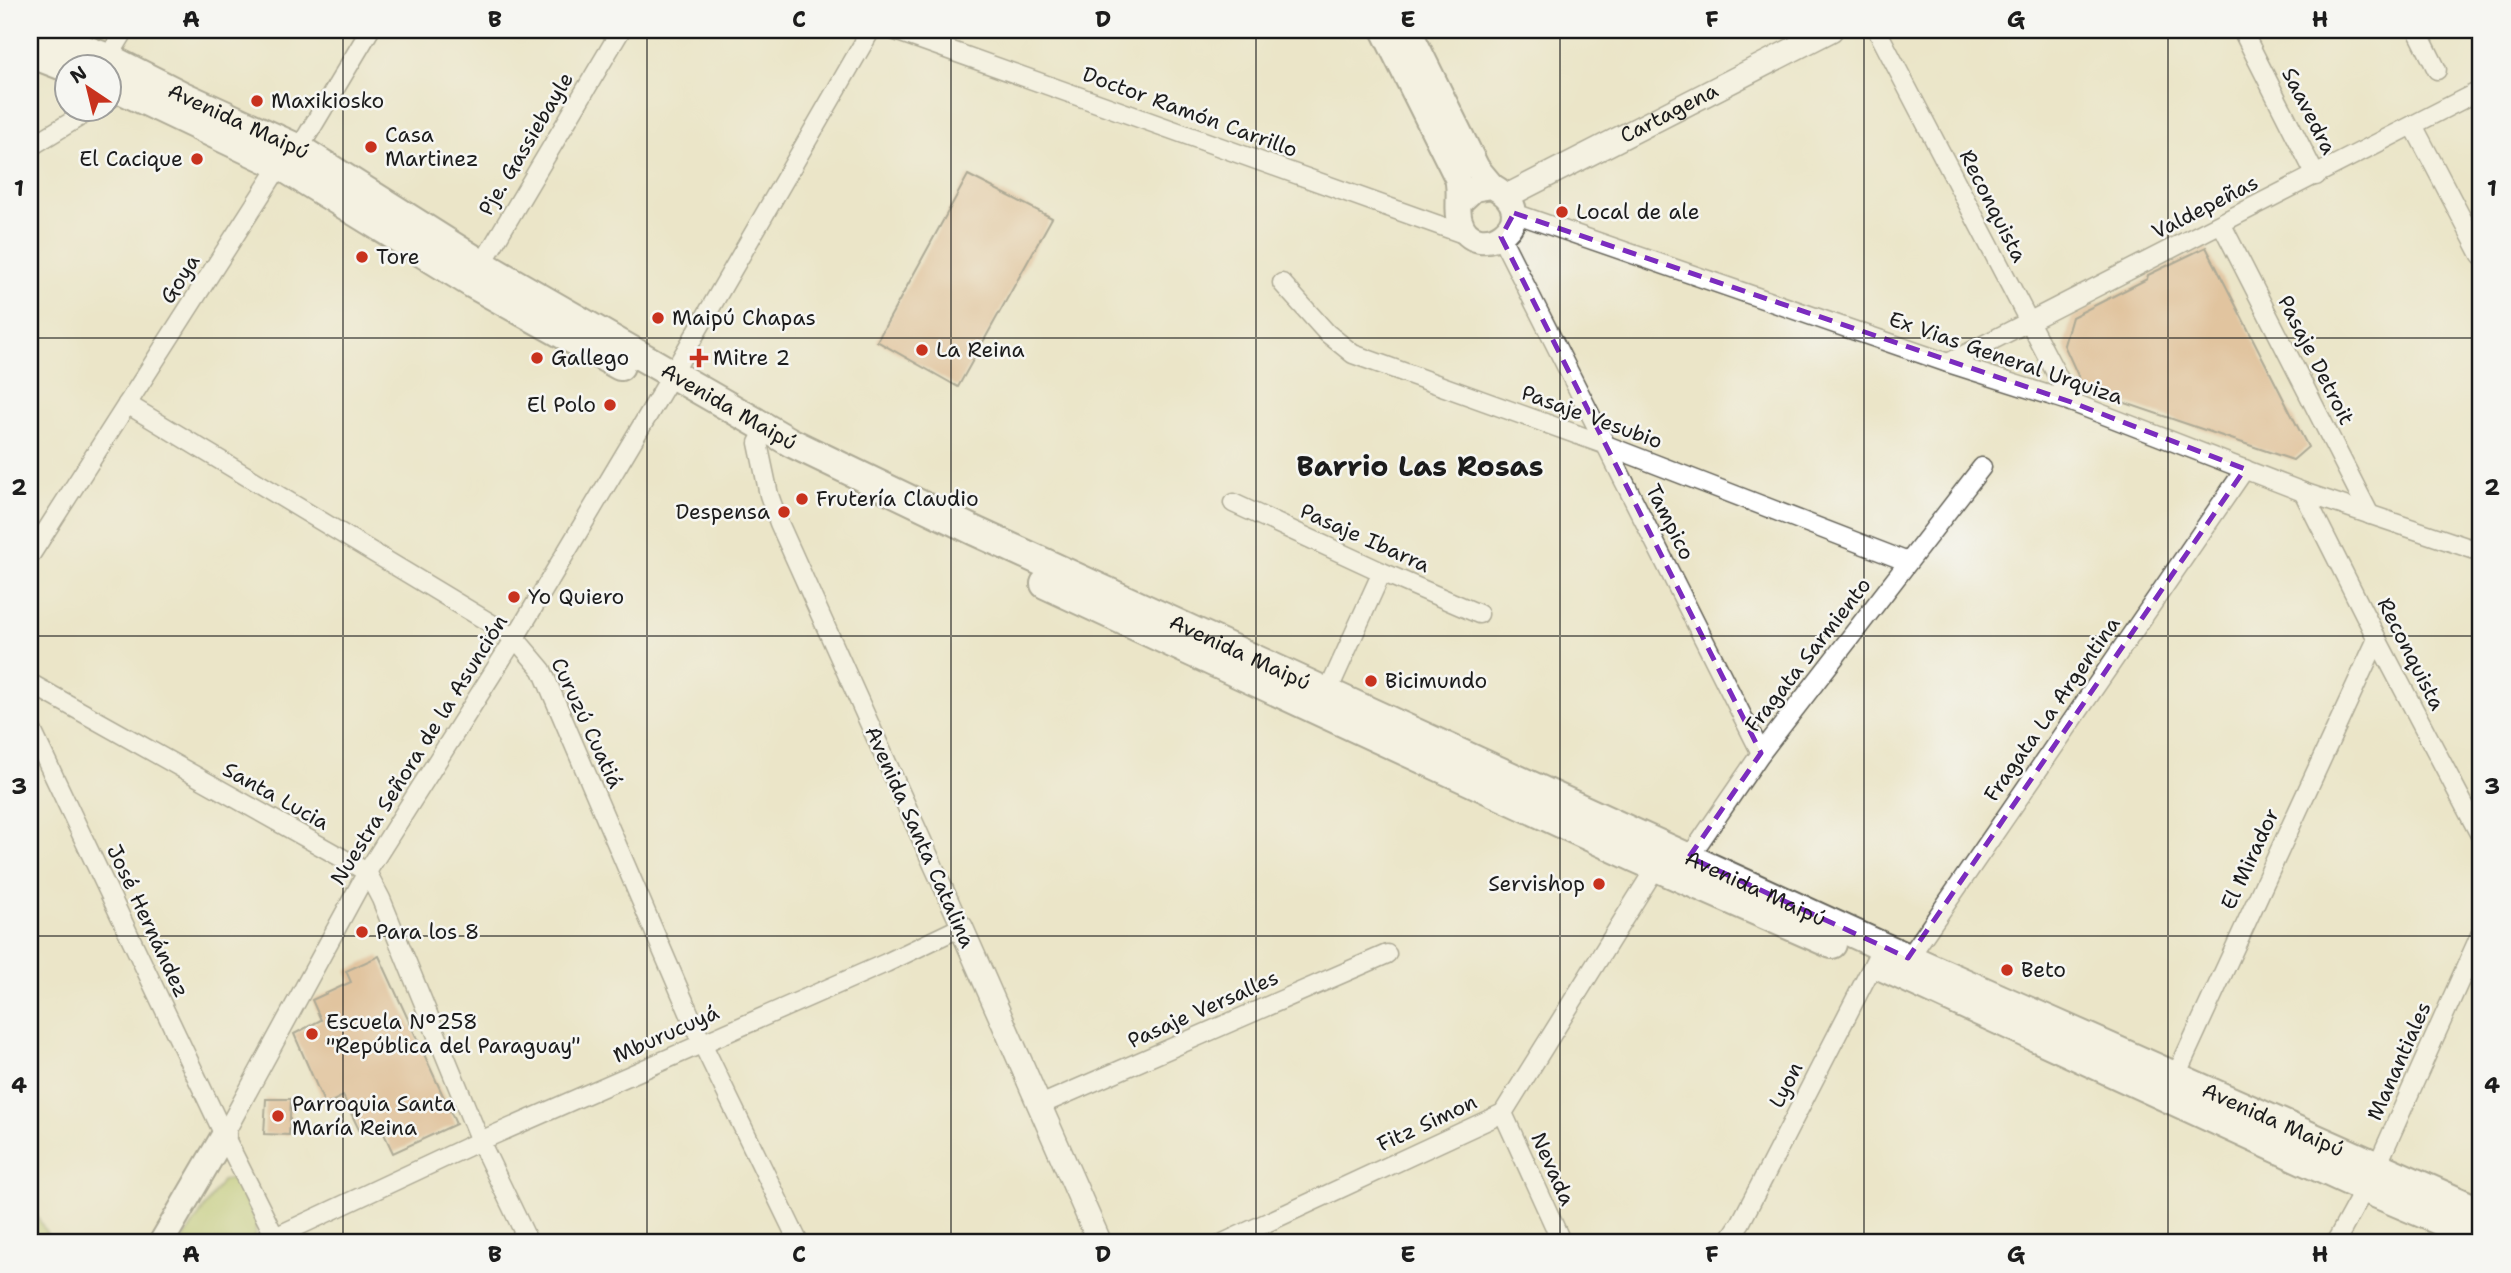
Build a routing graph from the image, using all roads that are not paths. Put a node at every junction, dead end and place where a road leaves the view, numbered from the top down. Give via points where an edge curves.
1 (30, 30) edge
2 (125, 30) edge
3 (370, 30) edge
4 (621, 30) edge
5 (871, 30) edge
6 (893, 30) edge
7 (1383, 30) edge
8 (1409, 30) edge
9 (1831, 30) edge
10 (1877, 30) edge
11 (2242, 30) edge
12 (2417, 30) edge
13 (65, 52) edge
14 (120, 52) edge
15 (30, 53) edge
16 (52, 62) edge
17 (2437, 70) dead end
18 (122, 84) edge
19 (2481, 90) edge
20 (71, 122) edge
21 (2413, 125) junction
22 (30, 147) edge
23 (289, 157) junction
24 (2315, 176) junction
25 (1504, 198) junction
26 (1461, 202) junction
27 (2222, 225) junction
28 (1472, 237) junction
29 (1501, 237) junction
30 (2481, 255) edge
31 (477, 274) junction
32 (1282, 283) dead end
33 (2027, 322) junction
34 (1948, 363) junction
35 (668, 382) junction
36 (2071, 402) junction
37 (127, 404) junction
38 (762, 435) junction
39 (1606, 445) junction
40 (1982, 467) dead end
41 (2245, 470) junction
42 (2303, 492) junction
43 (1233, 503) dead end
44 (2370, 515) junction
45 (2477, 547) edge
46 (30, 556) edge
47 (1908, 562) junction
48 (1382, 572) junction
49 (1479, 614) dead end
50 (515, 638) junction
51 (2377, 639) junction
52 (30, 683) edge
53 (1324, 701) junction
54 (30, 726) edge
55 (1761, 753) junction
56 (2481, 837) edge
57 (1674, 867) junction
58 (367, 872) junction
59 (961, 927) junction
60 (2481, 933) edge
61 (1387, 954) dead end
62 (1878, 954) junction
63 (1903, 966) junction
64 (702, 1042) junction
65 (2171, 1087) junction
66 (1038, 1107) junction
67 (1503, 1113) junction
68 (224, 1135) junction
69 (480, 1141) junction
70 (2372, 1177) junction
71 (2481, 1212) edge
72 (2481, 1238) edge
73 (274, 1241) edge
74 (161, 1243) edge
75 (529, 1243) edge
76 (799, 1243) edge
77 (1100, 1243) edge
78 (1223, 1243) edge
79 (1562, 1243) edge
80 (1727, 1243) edge
81 (2335, 1243) edge

1 - 13 main road, Avenida Maipú
2 - 14 street
3 - 23 street, Goya
4 - 31 street, Pje. Gassiebayle
5 - 35 street, Nuestra Señora de la Asunción
6 - 28 street, Doctor Ramón Carrillo
7 - 26 main road via 1457,178
8 - 25 main road via 1477,168
9 - 25 street, Cartagena
10 - 33 street, Reconquista
11 - 24 street, Saavedra
12 - 17 street
15 - 16 main road
18 - 23 main road, Avenida Maipú via 183,96
19 - 21 street, Valdepeñas
20 - 22 street
21 - 24 street, Valdepeñas
21 - 30 street
23 - 31 main road, Avenida Maipú
23 - 37 street, Goya
24 - 27 street, Valdepeñas
25 - 26 main road via 1482,186
25 - 29 main road via 1513,222
25 - 34 street, Ex Vias General Urquiza
26 - 28 main road via 1460,220
27 - 33 street, Valdepeñas
27 - 44 street, Pasaje Detroit
28 - 29 main road
29 - 39 street, Tampico
31 - 35 main road, Avenida Maipú
32 - 39 street, Pasaje Vesubio via 1327,333 1353,354
33 - 34 street, Valdepeñas
33 - 36 street, Reconquista
34 - 36 street, Ex Vias General Urquiza
35 - 38 main road, Avenida Maipú
35 - 50 street, Nuestra Señora de la Asunción
36 - 41 street, Ex Vias General Urquiza
37 - 46 street, Goya
37 - 50 street, Curuzú Cuatiá
38 - 53 main road, Avenida Maipú via 951,540
38 - 59 street, Avenida Santa Catalina via 769,495 779,523
39 - 47 street, Pasaje Vesubio
39 - 55 street, Tampico
40 - 47 street, Fragata Sarmiento
41 - 42 street, Ex Vias General Urquiza
41 - 63 street, Fragata La Argentina
42 - 44 street, Ex Vias General Urquiza
42 - 51 street, Reconquista
43 - 48 street, Pasaje Ibarra
44 - 45 street, Ex Vias General Urquiza
47 - 55 street, Fragata Sarmiento
48 - 49 street, Pasaje Ibarra
48 - 53 street
50 - 58 street, Nuestra Señora de la Asunción
50 - 64 street, Curuzú Cuatiá via 542,670
51 - 56 street, Reconquista
51 - 65 street, El Mirador
52 - 58 street, Santa Lucia
53 - 57 main road, Avenida Maipú
54 - 68 street, José Hernández
55 - 57 street, Fragata Sarmiento
57 - 62 main road, Avenida Maipú
57 - 67 street, Fitz Simon
58 - 68 street, Nuestra Señora de la Asunción
58 - 69 street
59 - 64 street, Mburucuyá
59 - 66 street, Avenida Santa Catalina
60 - 70 street, Manantiales
61 - 66 street, Pasaje Versalles
62 - 63 main road, Avenida Maipú
62 - 80 street, Lyon
63 - 65 main road, Avenida Maipú
64 - 69 street, Mburucuyá
64 - 76 street, Curuzú Cuatiá
65 - 70 main road, Avenida Maipú
66 - 77 street, Avenida Santa Catalina
67 - 78 street, Fitz Simon
67 - 79 street, Nevada
68 - 73 street, José Hernández
68 - 74 main road
69 - 73 street, Mburucuyá
69 - 75 street
70 - 71 main road, Avenida Maipú
70 - 72 main road, Avenida Maipú
70 - 81 street, Manantiales

